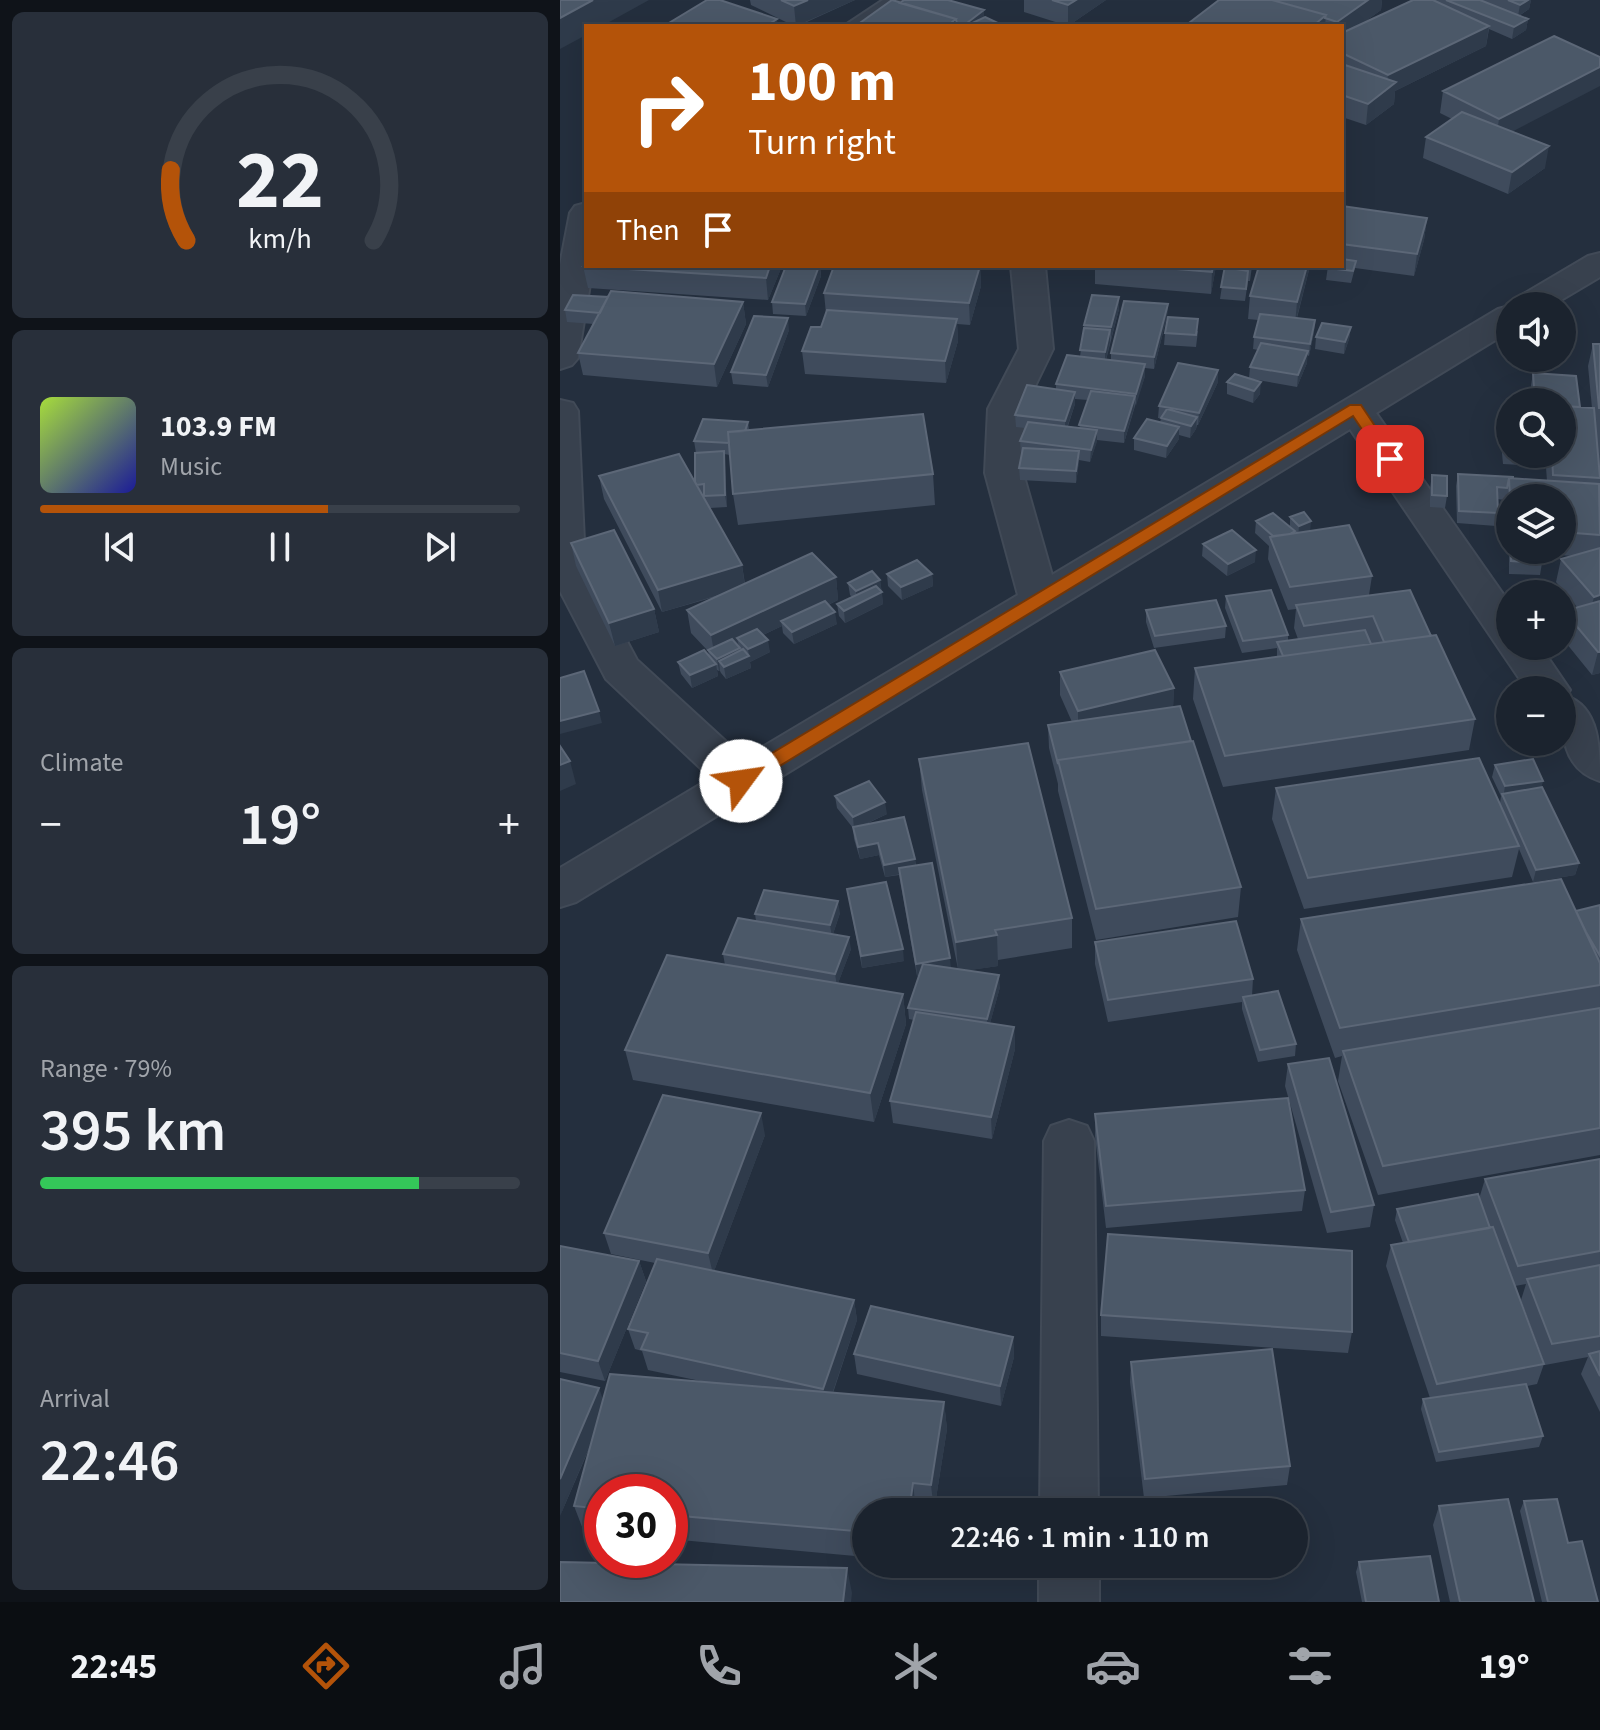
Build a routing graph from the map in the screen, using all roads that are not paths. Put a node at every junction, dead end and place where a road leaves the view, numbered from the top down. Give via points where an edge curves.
1 (903, 0) edge
2 (861, 24) edge
3 (584, 184) edge
4 (560, 197) edge
5 (560, 204) edge
6 (584, 210) edge
7 (584, 221) edge
8 (1600, 263) edge
9 (1028, 268) edge
10 (1551, 292) edge
11 (1496, 324) edge
12 (560, 358) edge
13 (1355, 409) junction
14 (560, 411) edge
15 (1039, 599) junction
16 (1496, 614) edge
17 (1576, 730) edge
18 (1600, 765) edge
19 (741, 781) junction
20 (560, 890) edge
21 (1069, 1141) dead end
22 (1069, 1498) edge
23 (1069, 1578) edge
24 (1069, 1602) edge

1 - 2 street
3 - 4 street
5 - 6 street
7 - 12 street
8 - 10 street
9 - 15 street via 1036,349 1006,409 1004,473
11 - 13 street
13 - 15 street
13 - 16 street
14 - 19 street via 565,563 621,669
15 - 19 street
17 - 18 street
19 - 20 street
21 - 22 street
23 - 24 street

